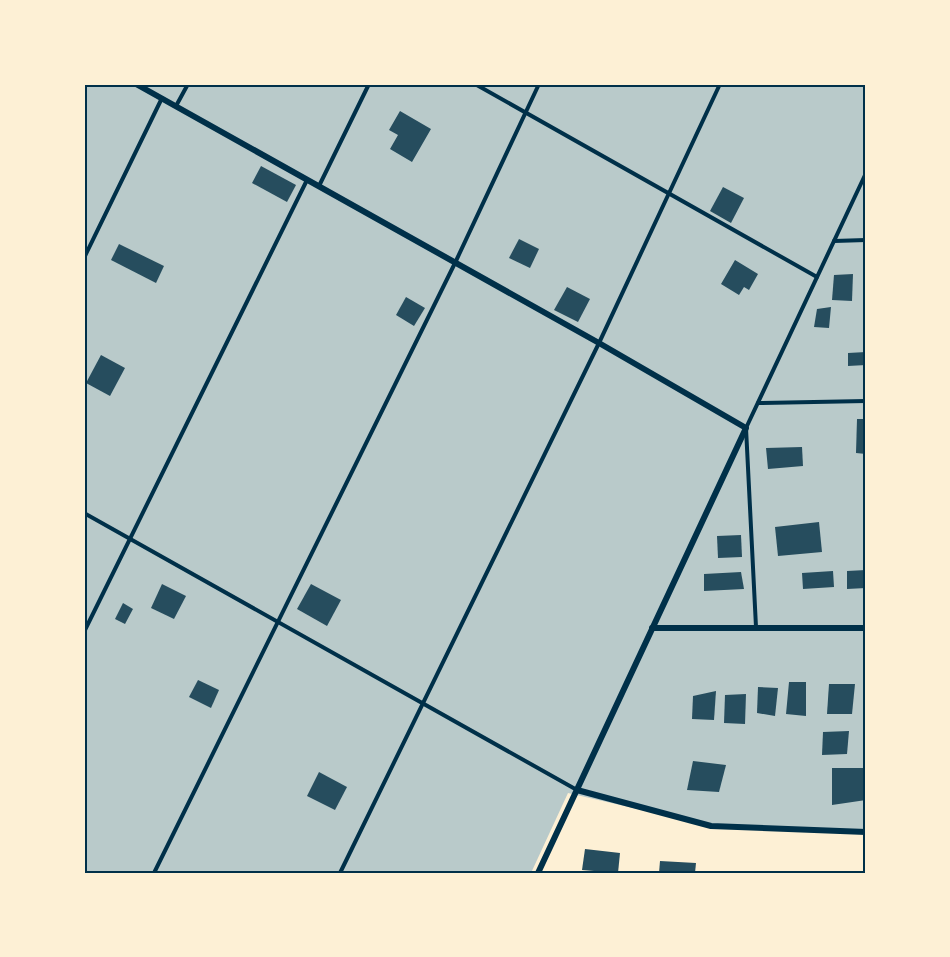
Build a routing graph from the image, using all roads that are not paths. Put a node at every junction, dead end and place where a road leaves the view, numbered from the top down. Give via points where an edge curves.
1 (136, 84) edge
2 (188, 84) edge
3 (369, 84) edge
4 (475, 84) edge
5 (538, 84) edge
6 (720, 84) edge
7 (162, 98) junction
8 (176, 106) junction
9 (525, 112) junction
10 (866, 173) edge
11 (307, 180) junction
12 (318, 186) junction
13 (669, 194) junction
14 (866, 240) edge
15 (834, 241) junction
16 (84, 258) edge
17 (455, 263) junction
18 (817, 278) junction
19 (599, 343) junction
20 (866, 402) edge
21 (758, 403) junction
22 (746, 428) junction
23 (84, 513) edge
24 (130, 539) junction
25 (278, 622) junction
26 (652, 628) junction
27 (756, 628) junction
28 (866, 628) edge
29 (84, 632) edge
30 (423, 704) junction
31 (577, 790) junction
32 (866, 832) edge
33 (154, 873) edge
34 (340, 873) edge
35 (538, 873) edge

1 - 7 street
2 - 8 lane
3 - 12 lane
4 - 9 lane
5 - 9 lane
6 - 13 lane
7 - 8 street
7 - 16 lane
8 - 11 street
9 - 13 lane
9 - 17 lane
10 - 15 lane
11 - 12 street
11 - 24 lane
12 - 17 street
13 - 18 lane
13 - 19 lane
14 - 15 lane
15 - 18 lane
17 - 19 street
17 - 25 lane
18 - 21 lane
19 - 22 street
19 - 30 lane
20 - 21 lane
21 - 22 lane
22 - 26 street
22 - 27 lane
23 - 24 lane
24 - 25 lane
24 - 29 lane
25 - 30 lane
25 - 33 lane
26 - 27 street
26 - 31 street
27 - 28 street
30 - 31 lane
30 - 34 lane
31 - 32 street via 711,826
31 - 35 street

